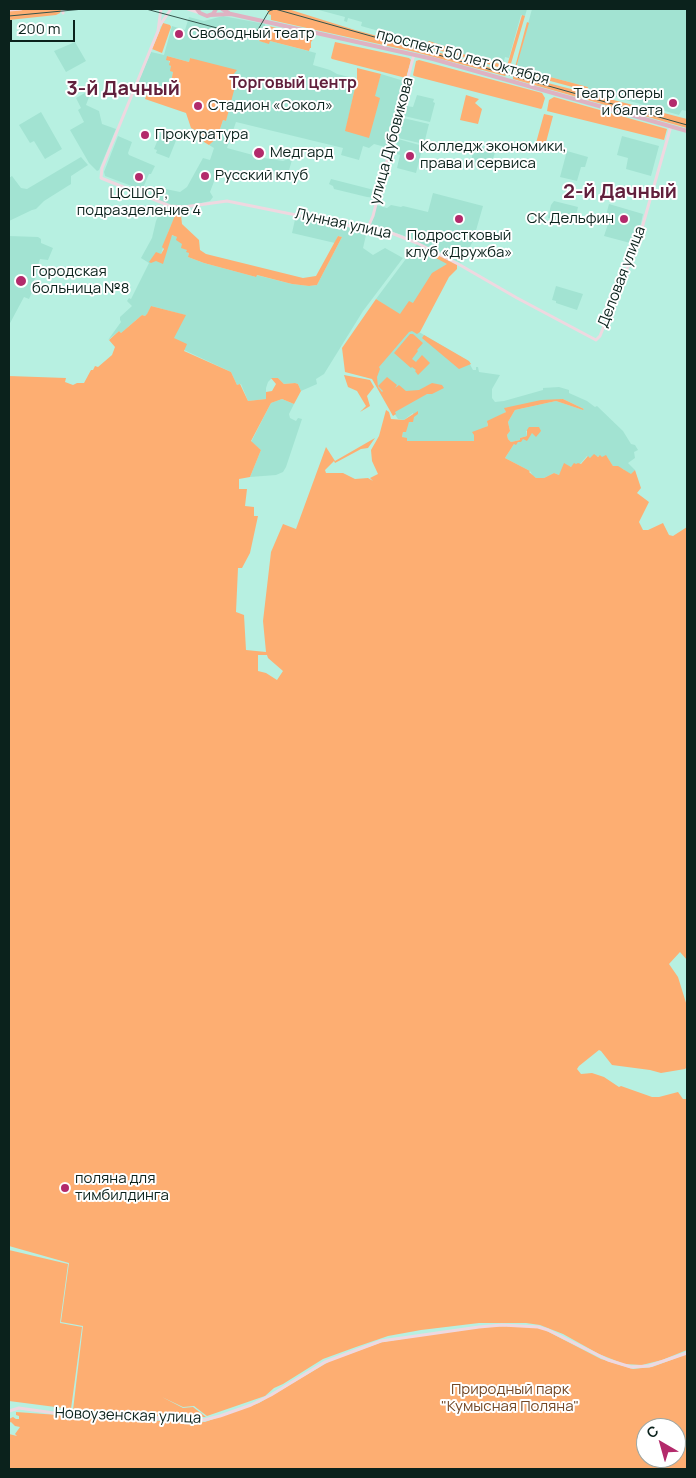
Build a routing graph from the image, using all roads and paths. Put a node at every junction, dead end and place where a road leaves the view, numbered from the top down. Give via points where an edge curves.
1 (21, 9) edge
2 (161, 9) edge
3 (171, 9) edge
4 (188, 9) edge
5 (216, 9) edge
6 (222, 9) edge
7 (9, 10) edge
8 (195, 10) edge
9 (231, 14) junction
10 (210, 15) junction
11 (160, 25) junction
12 (414, 54) junction
13 (671, 126) junction
14 (687, 131) edge
15 (368, 227) junction
16 (596, 340) joint
17 (687, 1353) edge
18 (9, 1411) edge

1 - 7 street
2 - 11 street
3 - 11 street
4 - 8 street
5 - 10 main road
6 - 9 main road, проспект 50 лет Октября
8 - 10 main road, проспект 50 лет Октября via 205,16
9 - 10 main road, проспект 50 лет Октября
9 - 12 main road, проспект 50 лет Октября
11 - 15 street, Лунная улица via 101,170 101,178 170,206 227,201 365,229
12 - 13 main road, проспект 50 лет Октября
12 - 15 street, улица Дубовикова
13 - 14 main road, проспект 50 лет Октября
13 - 16 street, Деловая улица via 638,242
15 - 16 street, Лунная улица via 417,243
17 - 18 street, Новоузенская улица via 649,1366 631,1367 608,1360 548,1330 502,1325 389,1338 325,1362 251,1405 204,1420 73,1415 19,1408

